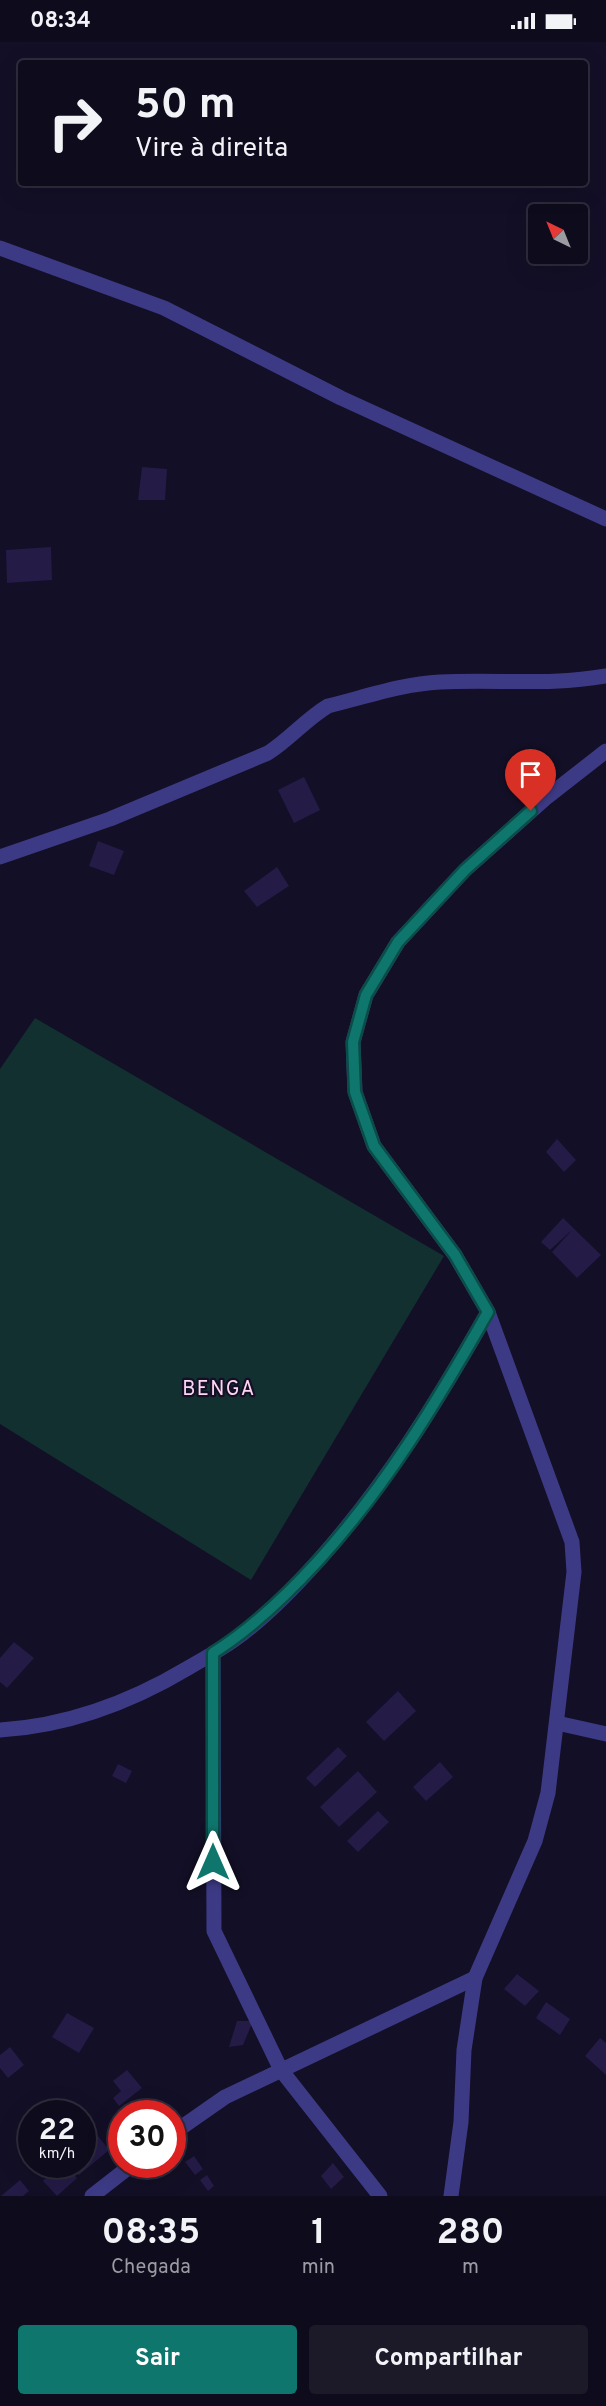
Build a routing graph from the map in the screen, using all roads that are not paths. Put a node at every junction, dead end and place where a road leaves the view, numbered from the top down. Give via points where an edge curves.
1 (0, 248) edge
2 (606, 519) edge
3 (606, 676) edge
4 (606, 751) edge
5 (0, 857) edge
6 (488, 1312) junction
7 (213, 1653) junction
8 (557, 1723) junction
9 (0, 1730) edge
10 (606, 1734) edge
11 (475, 1978) junction
12 (281, 2070) junction
13 (186, 2124) edge
14 (115, 2178) edge
15 (92, 2196) edge
16 (380, 2196) edge
17 (451, 2196) edge

1 - 2 street via 164,308 341,398
3 - 5 street via 541,683 416,684 328,706 268,753 110,819
4 - 6 street via 465,870 398,942 366,995 353,1042 355,1092 374,1146 455,1255
6 - 7 street via 394,1468 351,1524 288,1594 235,1640
6 - 8 street via 572,1542 574,1572
7 - 9 street via 118,1704 62,1720
7 - 12 street via 214,1931
8 - 10 street
8 - 11 street via 543,1818
11 - 12 street
11 - 17 street via 464,2050 461,2122
12 - 13 street via 225,2097
12 - 16 street
14 - 15 street

